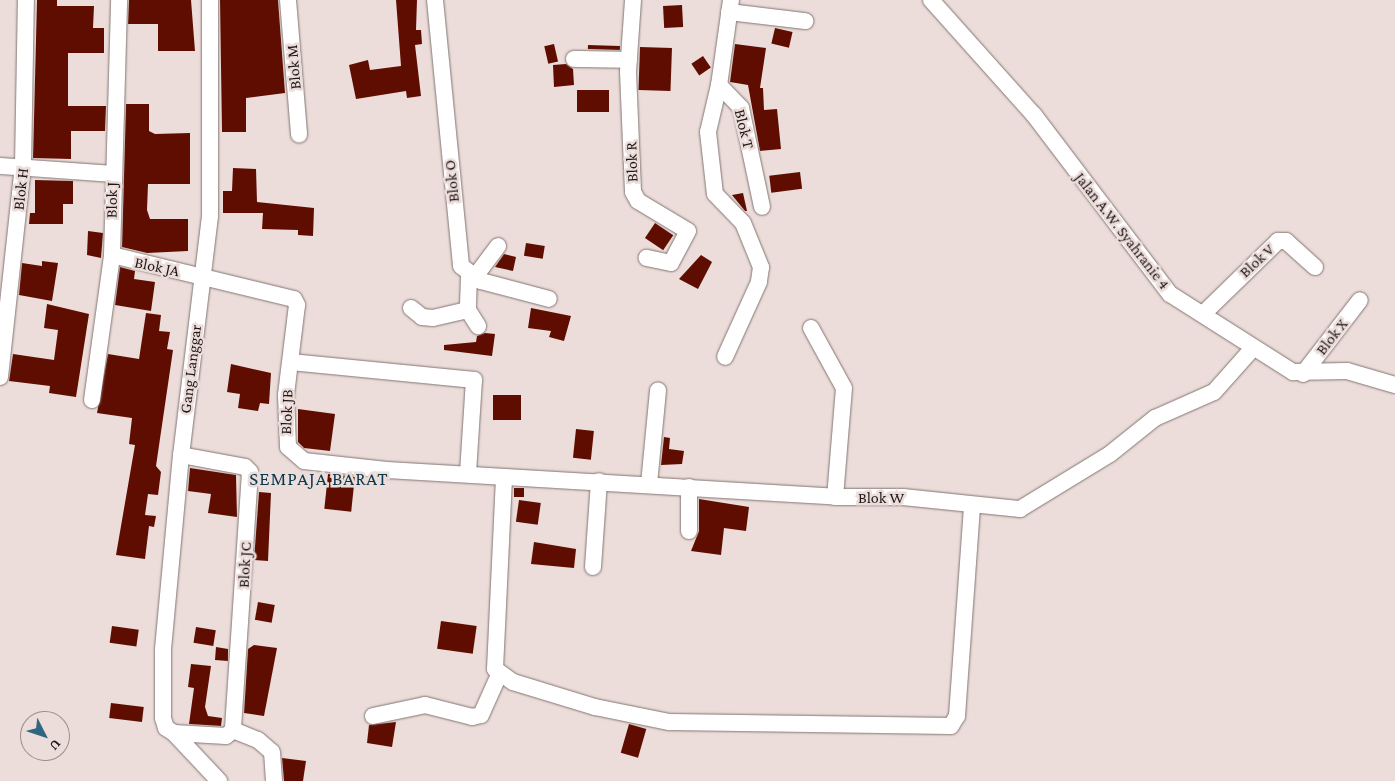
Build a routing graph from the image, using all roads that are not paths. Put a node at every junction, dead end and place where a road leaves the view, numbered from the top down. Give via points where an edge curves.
1 (26, 0) edge
2 (119, 0) edge
3 (210, 0) edge
4 (288, 0) edge
5 (435, 0) edge
6 (633, 0) edge
7 (931, 0) edge
8 (730, 6) edge
9 (805, 21) dead end
10 (574, 59) dead end
11 (629, 60) junction
12 (719, 84) junction
13 (299, 135) dead end
14 (0, 166) edge
15 (24, 166) junction
16 (113, 174) junction
17 (762, 207) dead end
18 (498, 246) dead end
19 (112, 255) junction
20 (648, 258) dead end
21 (1315, 267) dead end
22 (203, 277) junction
23 (471, 277) junction
24 (549, 299) dead end
25 (1360, 300) dead end
26 (411, 308) dead end
27 (468, 310) junction
28 (1203, 314) junction
29 (478, 326) dead end
30 (812, 328) dead end
31 (1253, 348) junction
32 (725, 357) dead end
33 (291, 362) junction
34 (1303, 374) junction
35 (0, 377) edge
36 (1395, 385) edge
37 (658, 390) dead end
38 (92, 400) dead end
39 (181, 455) junction
40 (461, 474) junction
41 (504, 478) junction
42 (599, 481) junction
43 (649, 484) junction
44 (689, 487) junction
45 (835, 498) junction
46 (972, 506) junction
47 (689, 531) dead end
48 (593, 567) dead end
49 (500, 675) junction
50 (373, 716) dead end
51 (233, 730) junction
52 (174, 733) junction
53 (219, 781) edge
54 (274, 781) edge

1 - 15 street, Blok H
2 - 16 street, Blok J
3 - 22 street, Gang Langgar via 210,216
4 - 13 street, Blok M
5 - 23 street, Blok O via 460,253
6 - 11 street, Blok R
7 - 28 street, Jalan A.W. Syahranie 4 via 1034,115 1155,277 1170,294
8 - 9 street
8 - 12 street
10 - 11 street
11 - 20 street, Blok R via 633,192 638,201 688,231 671,263
12 - 17 street, Blok T via 741,108
12 - 32 street via 708,132 715,194 743,223 761,267 759,282
14 - 15 street
15 - 16 street
15 - 35 street, Blok H
16 - 19 street, Blok J
18 - 23 street
19 - 22 street, Blok JA
19 - 38 street, Blok J
21 - 28 street, Blok V via 1286,241 1278,241
22 - 33 street, Blok JB via 294,299 297,305
22 - 39 street, Gang Langgar
23 - 24 street
23 - 27 street
25 - 34 street, Blok X
26 - 27 street via 422,317 433,318
27 - 29 street
28 - 31 street, Jalan A.W. Syahranie 4
30 - 45 street via 844,388
31 - 34 street, Jalan A.W. Syahranie 4
31 - 46 street, Blok W via 1214,392 1155,418 1110,454 1034,504 1005,510
33 - 40 street, Blok JB via 285,440 298,458
33 - 40 street via 474,380
34 - 36 street via 1347,371
37 - 43 street
39 - 51 street, Blok JC via 245,467 250,472
39 - 52 street, Gang Langgar via 163,650 163,723
40 - 41 street, Blok W
41 - 42 street, Blok W
41 - 49 street via 495,669
42 - 43 street, Blok W
42 - 48 street
43 - 44 street, Blok W
44 - 45 street, Blok W
44 - 47 street
45 - 46 street, Blok W via 903,497
46 - 49 street via 957,716 948,727 669,722 595,707
49 - 50 street via 482,715 472,717 425,705
51 - 52 street via 226,736
51 - 54 street via 258,740 272,752
52 - 53 street, Gang Langgar

